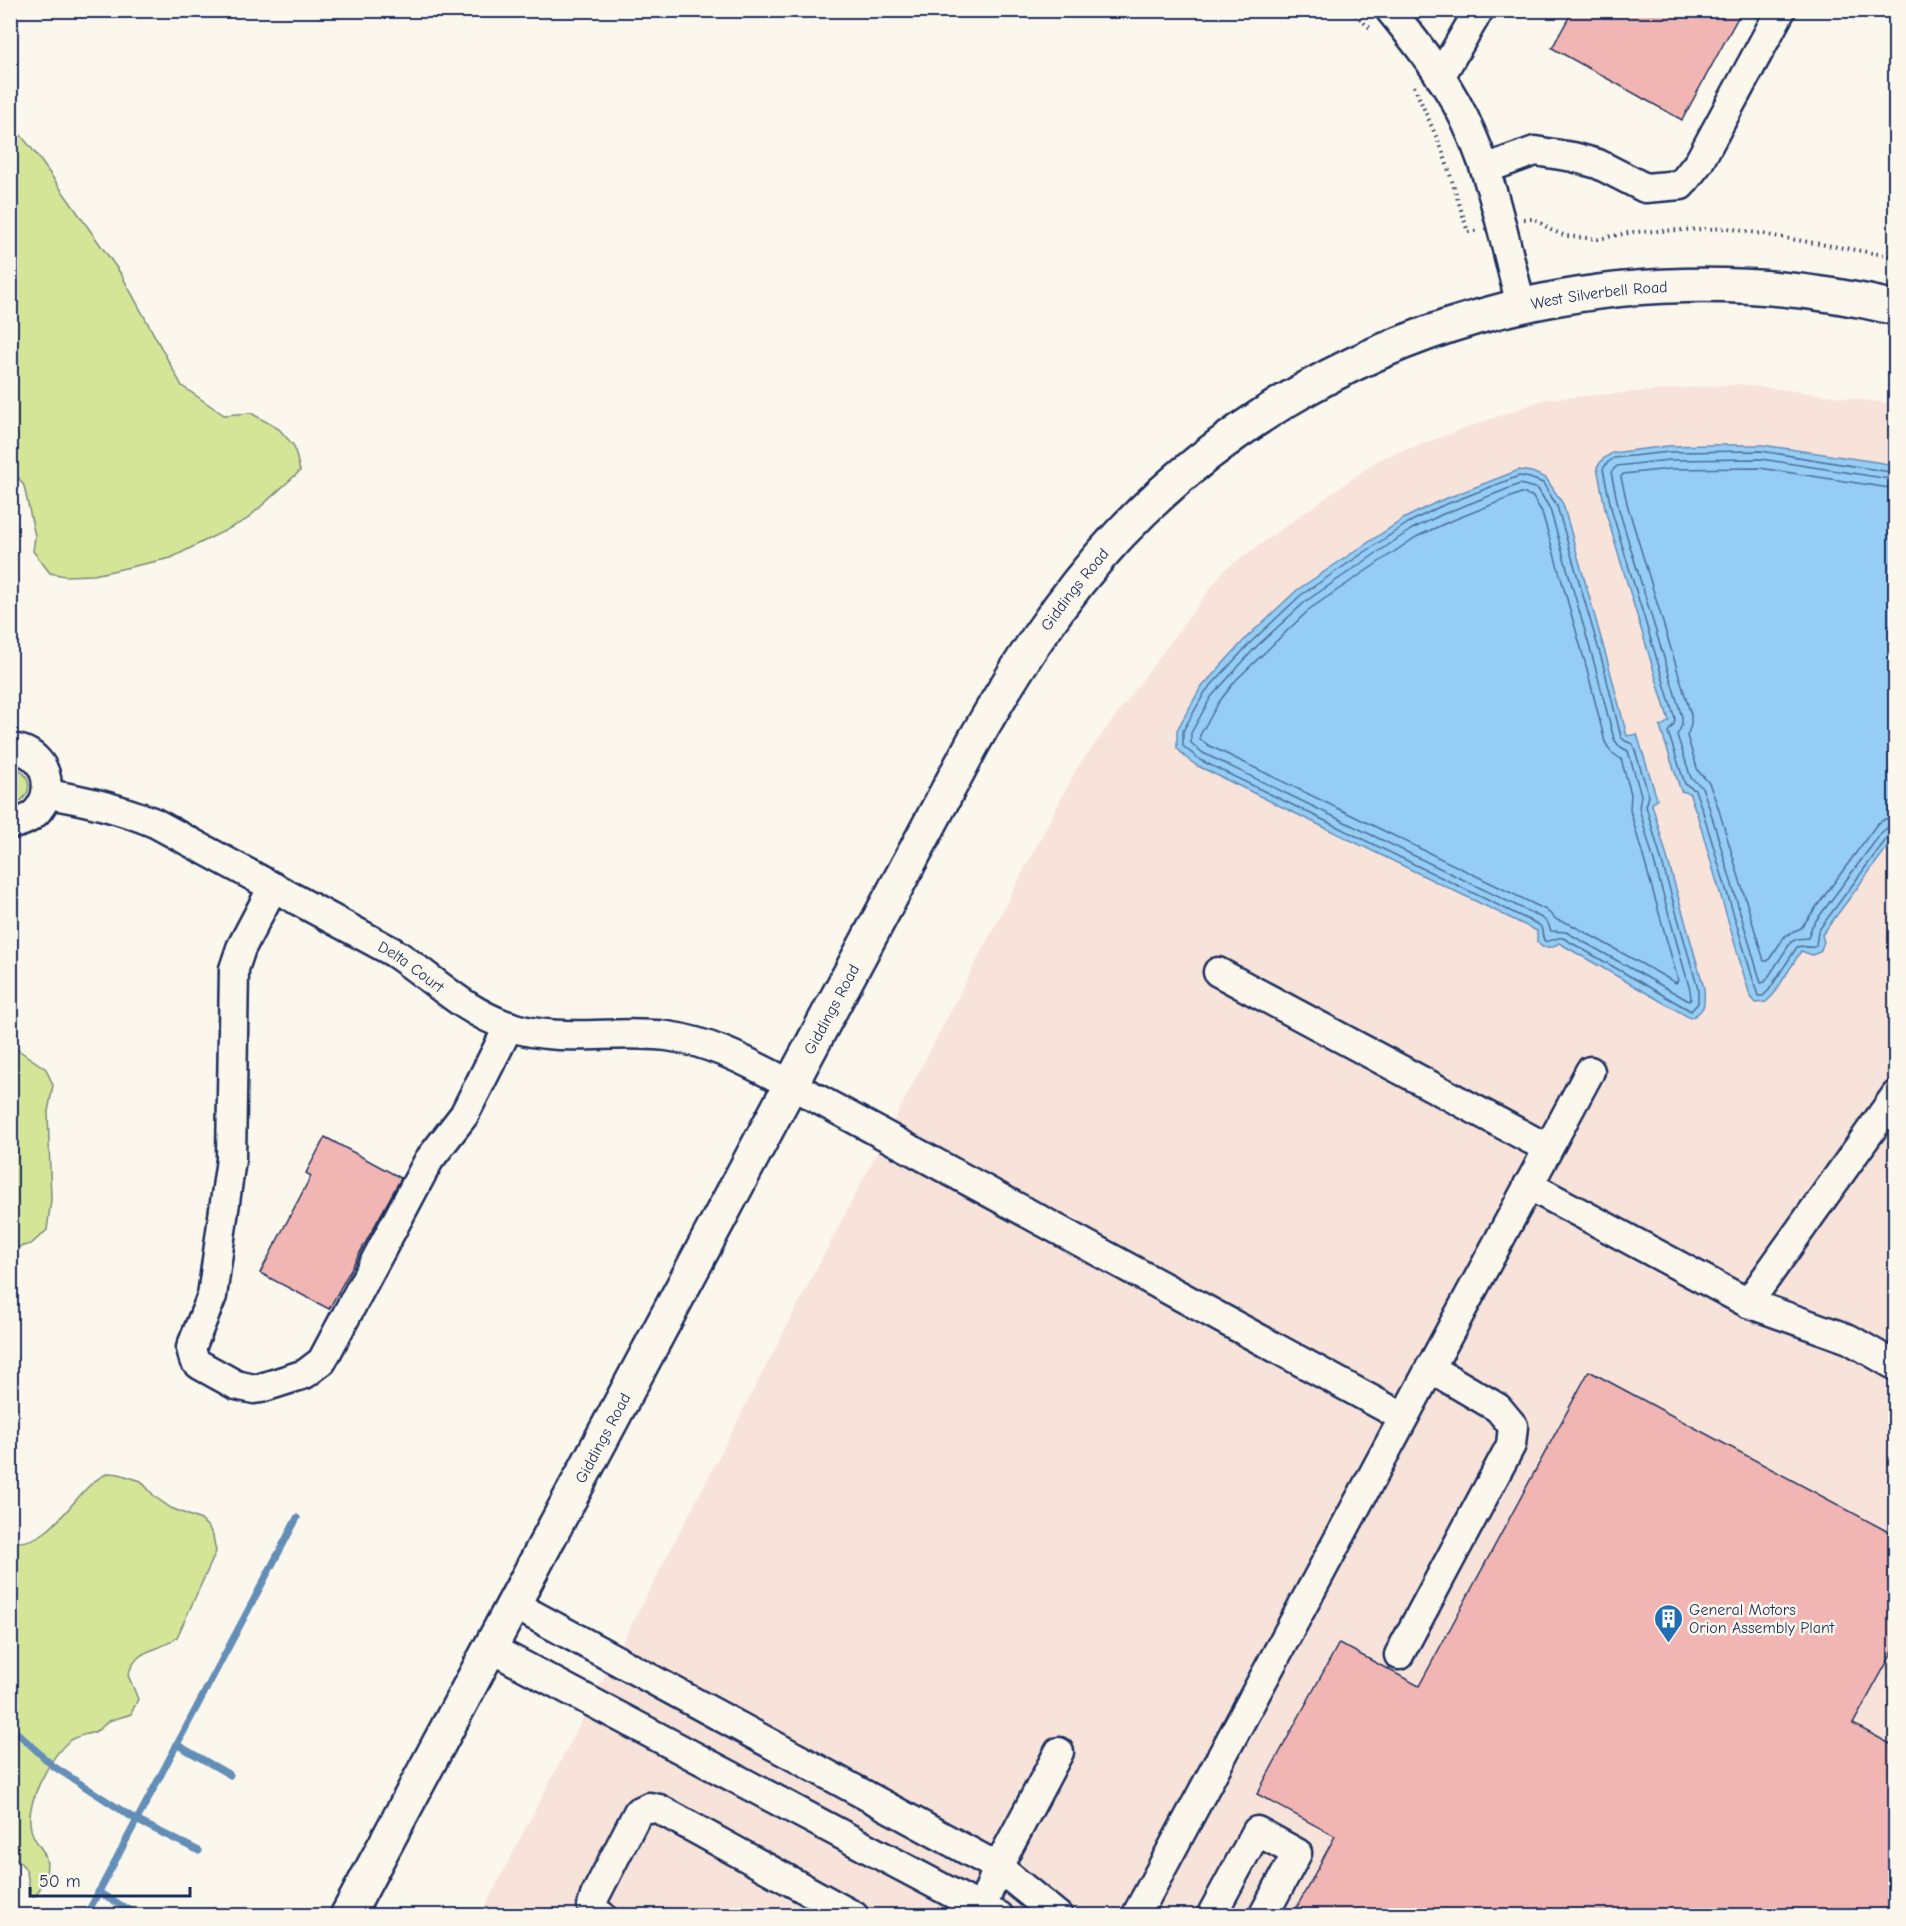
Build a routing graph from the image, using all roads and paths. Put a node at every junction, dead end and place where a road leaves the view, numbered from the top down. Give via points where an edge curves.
1 (1352, 10) edge
2 (1479, 10) edge
3 (1781, 10) edge
4 (1384, 23) edge
5 (1427, 80) junction
6 (1485, 169) junction
7 (1500, 225) junction
8 (1896, 257) edge
9 (1521, 305) junction
10 (1896, 308) edge
11 (10, 748) edge
12 (47, 794) junction
13 (10, 824) edge
14 (273, 886) junction
15 (1218, 972) dead end
16 (509, 1026) junction
17 (1590, 1071) dead end
18 (790, 1084) junction
19 (1896, 1095) edge
20 (1547, 1148) junction
21 (1528, 1185) junction
22 (1748, 1303) junction
23 (1896, 1366) edge
24 (1430, 1368) junction
25 (1403, 1417) junction
26 (513, 1604) junction
27 (490, 1648) junction
28 (1399, 1655) dead end
29 (1059, 1752) dead end
30 (998, 1867) junction
31 (987, 1913) edge
32 (347, 1916) edge
33 (602, 1916) edge
34 (854, 1916) edge
35 (1058, 1916) edge
36 (1136, 1916) edge
37 (1211, 1916) edge
38 (1263, 1916) edge

1 - 4 path
2 - 5 street
3 - 6 street via 1699,162 1681,185 1645,188 1598,164 1535,151
4 - 5 street, West Silverbell Road
5 - 6 street, West Silverbell Road via 1471,132
5 - 7 path via 1443,152 1468,232
6 - 7 street, West Silverbell Road
7 - 8 path via 1535,219 1566,236 1598,239 1633,232 1727,228
7 - 9 street, West Silverbell Road
9 - 10 main road, West Silverbell Road via 1598,291 1717,284 1795,290
9 - 18 main road, Giddings Road via 1423,334 1315,384 1214,450 1118,537 1061,604 1002,692
11 - 12 street via 39,762 46,777
12 - 13 street via 34,815
12 - 14 street, Delta Court via 88,800 135,814
14 - 16 street, Delta Court via 393,952 473,1011
14 - 16 street via 240,948 234,969 232,1148 212,1296 190,1347 200,1365 236,1385 254,1389 305,1374 322,1361 429,1160 464,1115
15 - 20 street
16 - 18 street, Delta Court via 570,1037 645,1035 685,1039 728,1053
17 - 20 street
18 - 25 street, Delta Court
18 - 26 main road, Giddings Road
19 - 22 street
20 - 21 street
21 - 22 street
21 - 24 street
22 - 23 street via 1849,1339
24 - 25 street
24 - 28 street via 1498,1408 1513,1426 1510,1445
25 - 36 street
26 - 27 main road, Giddings Road
26 - 30 street
27 - 31 street
27 - 32 main road, Giddings Road
29 - 30 street
30 - 31 street
30 - 35 street
33 - 34 street via 592,1906 595,1896 638,1812 649,1807
37 - 38 street via 1257,1831 1297,1853

